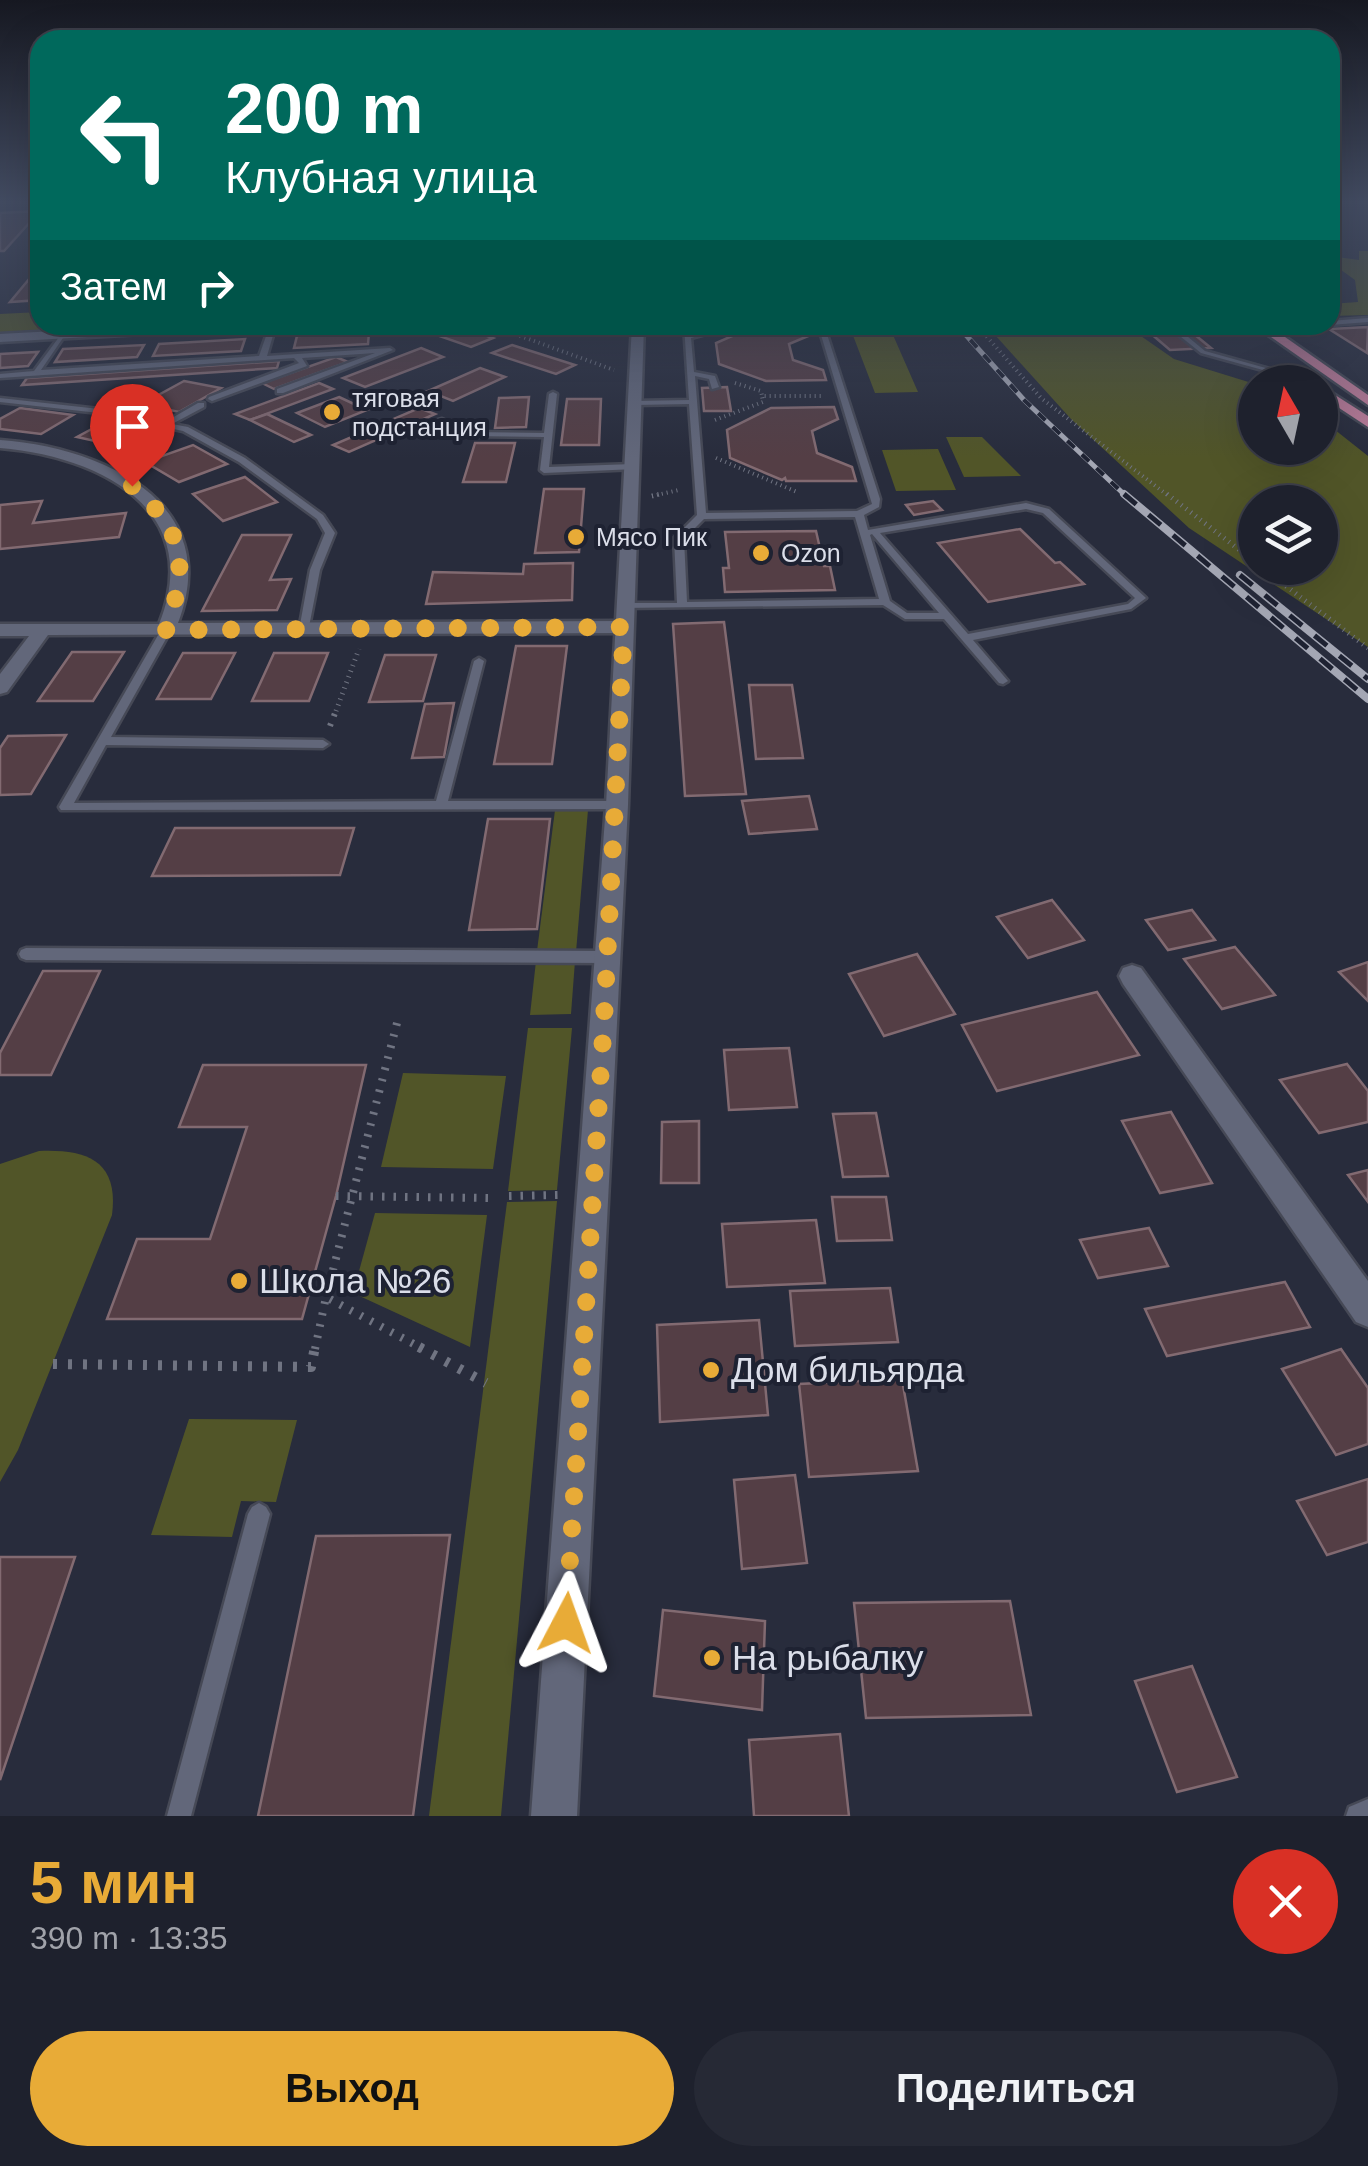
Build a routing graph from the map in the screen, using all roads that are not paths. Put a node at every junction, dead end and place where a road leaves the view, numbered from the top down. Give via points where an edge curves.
1 (1368, 320) edge
2 (1340, 322) edge
3 (62, 335) joint
4 (270, 335) edge
5 (638, 335) edge
6 (696, 335) edge
7 (824, 335) edge
8 (1182, 335) edge
9 (1264, 335) edge
10 (1267, 335) edge
11 (688, 337) joint
12 (0, 338) edge
13 (296, 356) junction
14 (262, 358) junction
15 (1250, 365) edge
16 (1295, 365) edge
17 (691, 373) junction
18 (36, 374) junction
19 (0, 376) edge
20 (714, 384) road end
21 (280, 391) dead end
22 (553, 394) dead end
23 (212, 399) dead end
24 (0, 400) edge
25 (1338, 401) edge
26 (1368, 401) edge
27 (693, 402) junction
28 (635, 403) junction
29 (202, 405) dead end
30 (440, 421) dead end
31 (1368, 422) edge
32 (168, 423) junction
33 (548, 435) junction
34 (0, 444) edge
35 (633, 468) junction
36 (854, 514) junction
37 (702, 516) junction
38 (869, 532) junction
39 (885, 602) junction
40 (682, 606) junction
41 (948, 616) junction
42 (624, 617) junction
43 (0, 630) edge
44 (166, 630) junction
45 (304, 630) junction
46 (38, 636) junction
47 (966, 638) junction
48 (478, 661) dead end
49 (1003, 681) dead end
50 (0, 688) edge
51 (103, 741) junction
52 (323, 744) road end
53 (441, 806) junction
54 (617, 806) junction
55 (26, 954) dead end
56 (608, 957) junction
57 (1132, 976) dead end
58 (1368, 1310) edge
59 (259, 1514) dead end
60 (1368, 1811) edge
61 (179, 1816) edge
62 (554, 1816) edge
63 (1358, 1816) edge

1 - 2 lane
3 - 12 street
3 - 18 lane
4 - 14 lane
5 - 28 street
6 - 11 lane
7 - 36 lane via 876,499
8 - 15 lane via 1202,352
9 - 16 main road
10 - 26 main road
11 - 17 lane
13 - 14 lane
13 - 21 lane via 390,350
13 - 23 lane via 304,364
14 - 18 lane
17 - 20 lane
17 - 27 lane
18 - 19 lane
22 - 33 lane
24 - 32 lane
25 - 31 main road
27 - 28 lane
27 - 37 lane
28 - 35 street
29 - 32 lane
30 - 33 lane via 469,434
32 - 45 lane via 242,460 320,517 330,533 314,570
33 - 35 lane via 544,470
34 - 44 street via 63,452 132,486 160,510 174,538 181,585
35 - 42 street
36 - 37 lane
36 - 38 lane
37 - 40 lane via 679,538
38 - 39 lane
38 - 41 lane
38 - 47 lane via 1041,508 1141,598 1131,606
39 - 40 lane
39 - 41 lane via 905,616
40 - 42 lane
41 - 47 lane
42 - 45 street
42 - 54 street
43 - 46 street
44 - 45 street
44 - 46 street
44 - 51 lane
46 - 50 street
47 - 49 lane
48 - 53 lane
51 - 52 lane
51 - 53 lane via 65,807
53 - 54 lane
54 - 56 street
55 - 56 lane
56 - 62 street
57 - 58 street
59 - 61 lane
60 - 63 lane

